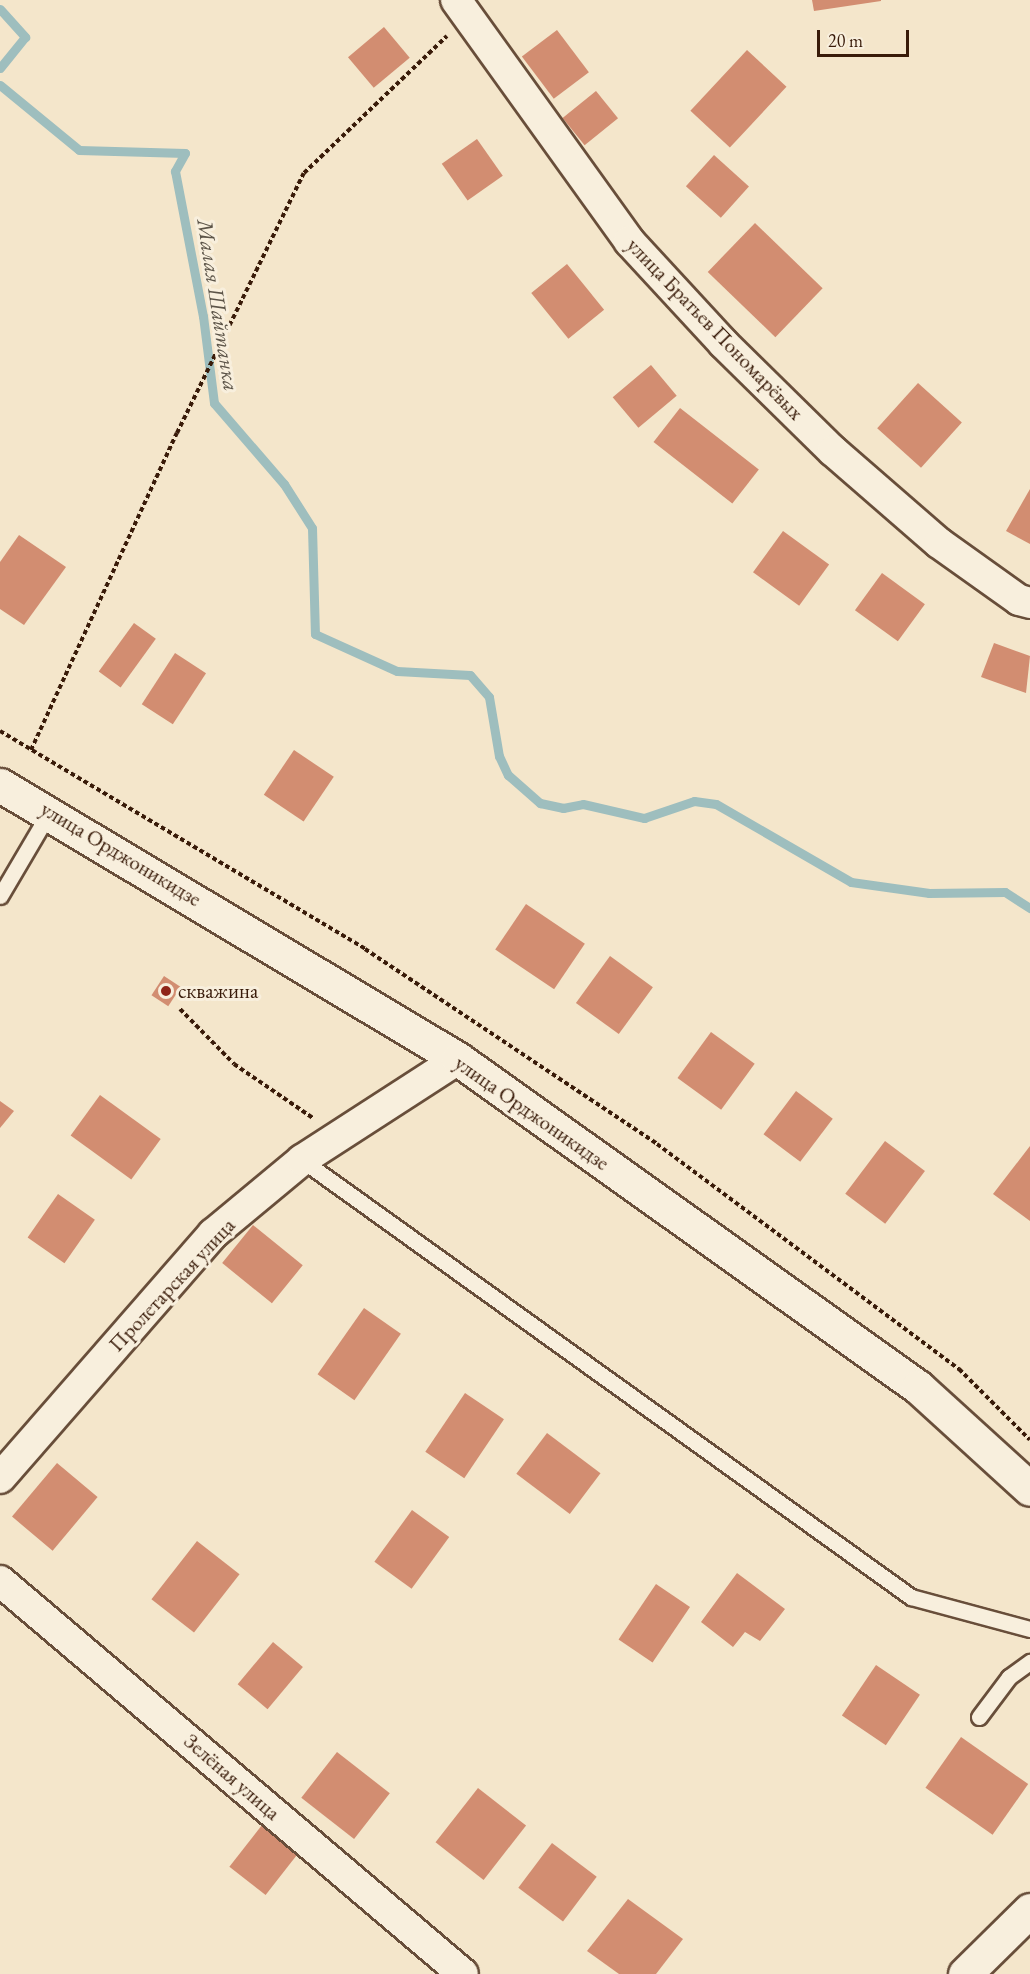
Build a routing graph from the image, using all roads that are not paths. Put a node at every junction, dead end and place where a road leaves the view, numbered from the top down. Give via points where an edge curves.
1 (462, 9) edge
2 (1030, 603) edge
3 (0, 785) edge
4 (50, 811) junction
5 (0, 896) edge
6 (458, 1059) junction
7 (302, 1160) junction
8 (0, 1478) edge
9 (1030, 1489) edge
10 (0, 1581) edge
11 (1030, 1629) edge
12 (1030, 1662) edge
13 (979, 1717) dead end
14 (1030, 1910) edge
15 (463, 1974) edge
16 (965, 1974) edge

1 - 2 street, улица Братьев Пономарёвых via 629,241 723,343 833,451 939,543 1019,600
3 - 4 main road, улица Орджоникидзе
4 - 5 lane
4 - 6 main road, улица Орджоникидзе
6 - 7 street, Пролетарская улица
6 - 9 main road, улица Орджоникидзе via 918,1387
7 - 8 street, Пролетарская улица via 213,1234
7 - 11 lane via 912,1597
10 - 15 street, Зелёная улица
12 - 13 lane via 1009,1677
14 - 16 main road

